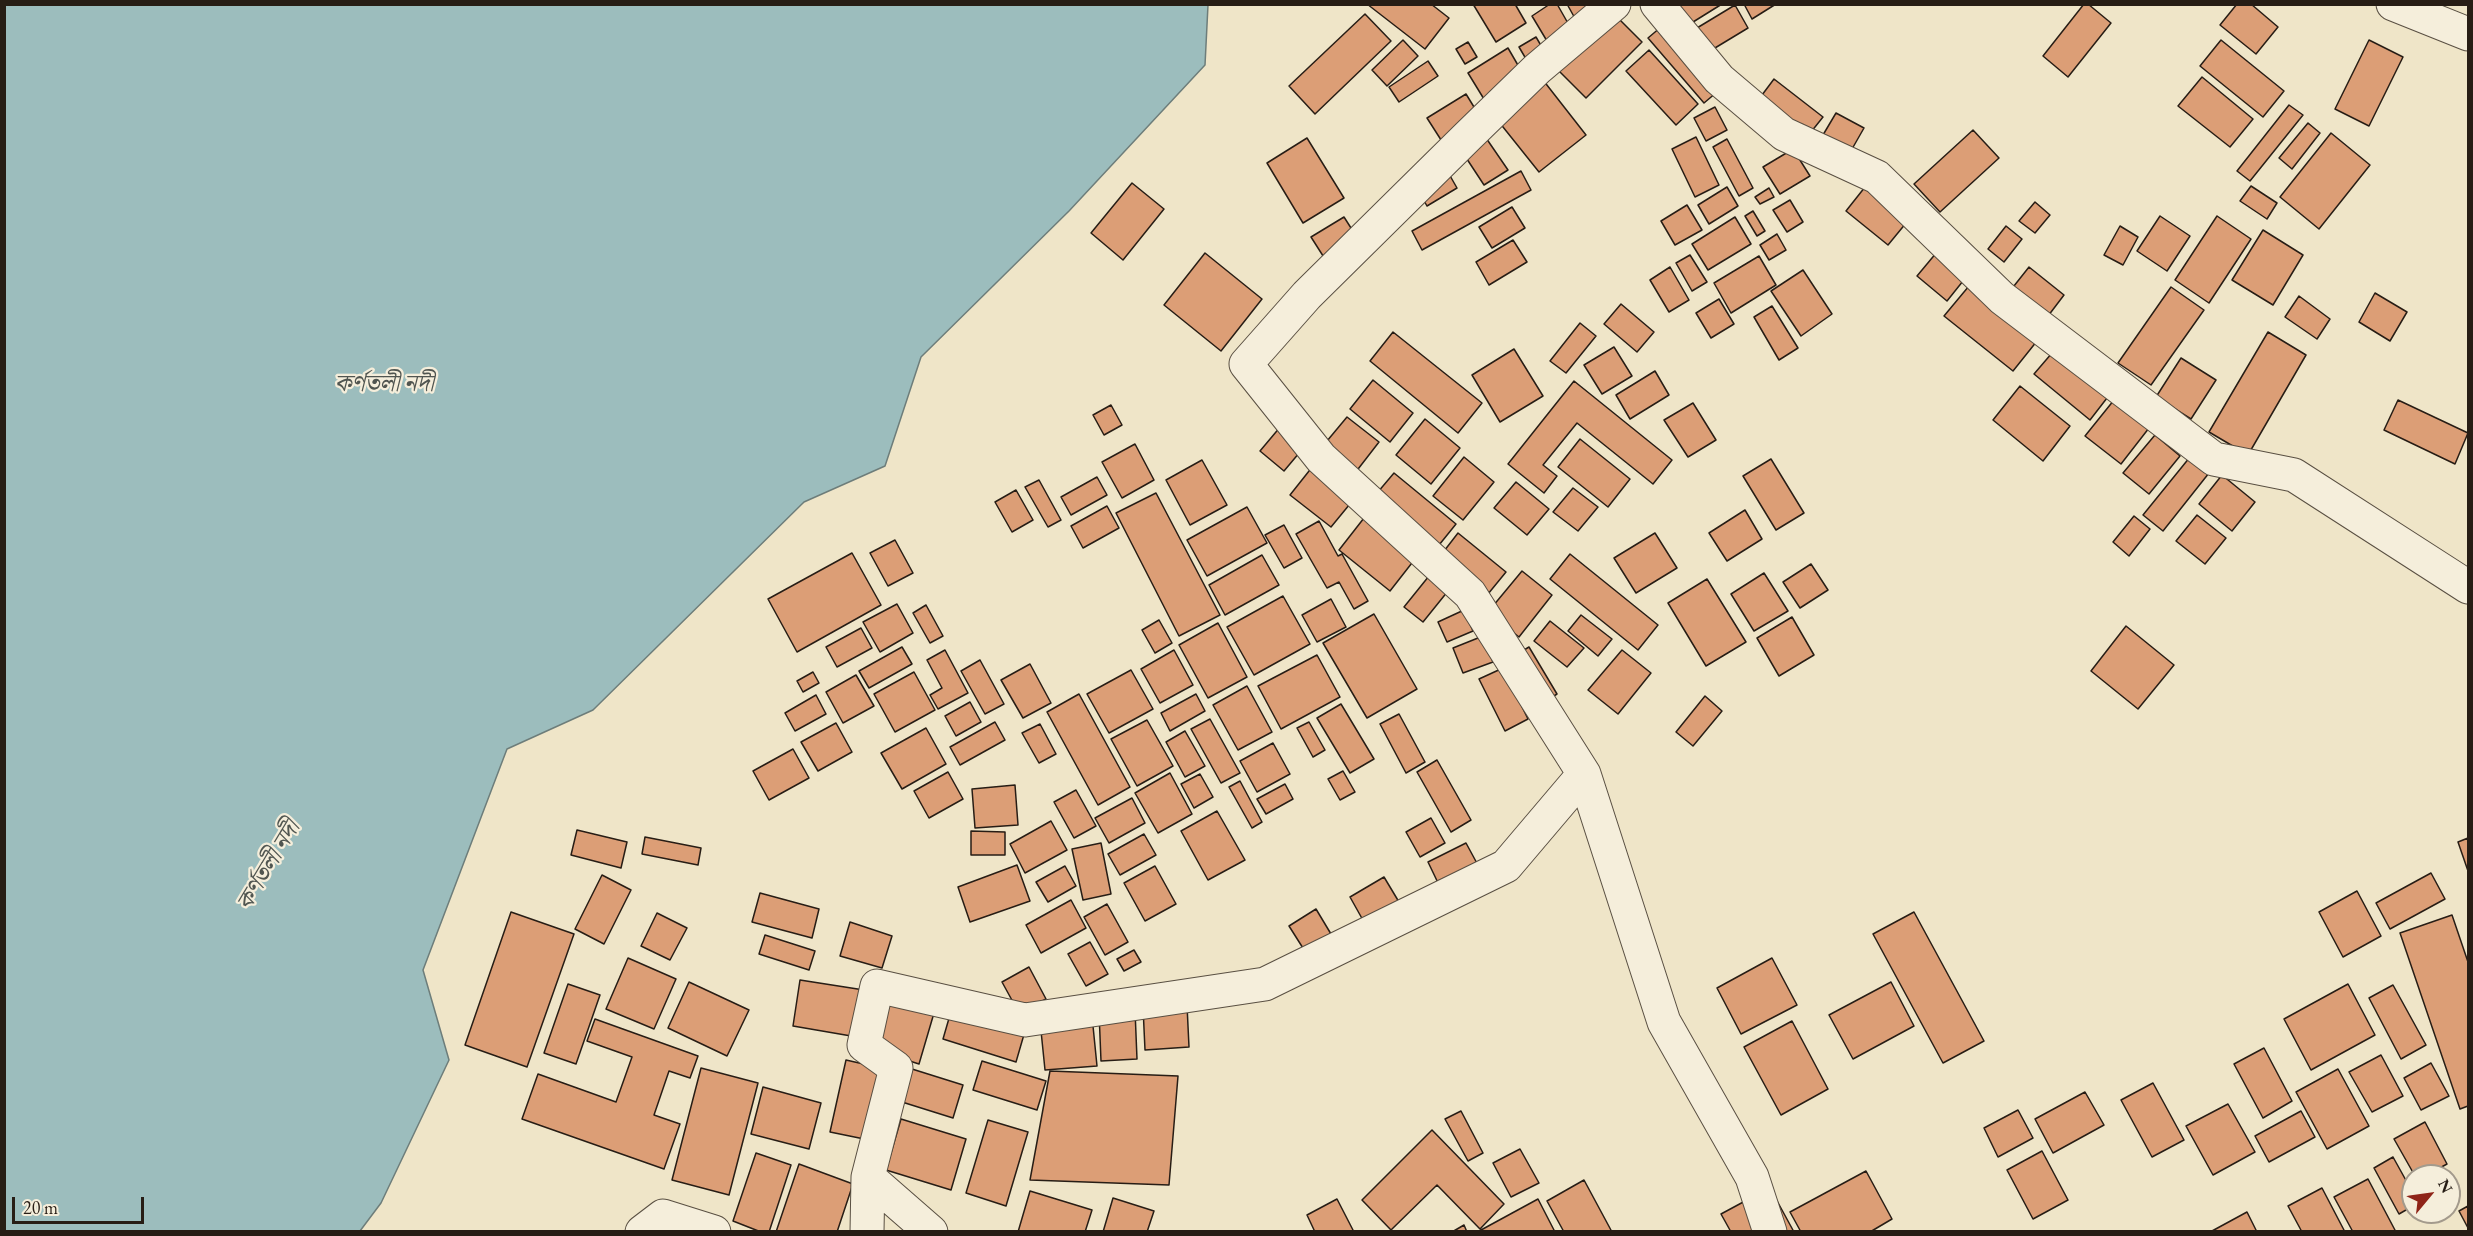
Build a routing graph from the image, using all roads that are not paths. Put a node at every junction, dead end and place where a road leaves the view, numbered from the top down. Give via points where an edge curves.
1 (1614, 4) edge
2 (1657, 4) edge
3 (2393, 4) edge
4 (2469, 34) edge
5 (2469, 587) edge
6 (1584, 774) junction
7 (868, 1177) junction
8 (642, 1232) edge
9 (714, 1232) edge
10 (867, 1232) edge
11 (931, 1232) edge
12 (1770, 1232) edge

1 - 6 street via 1483,121 1307,295 1246,364 1321,458 1470,594
2 - 5 street via 1719,79 1784,134 1877,177 2002,298 2214,459 2294,475
3 - 4 street
6 - 7 street via 1506,866 1265,984 1025,1020 877,987 864,1045 896,1068
6 - 12 street via 1664,1022 1752,1177
7 - 10 street
7 - 11 street
8 - 9 street via 663,1216

